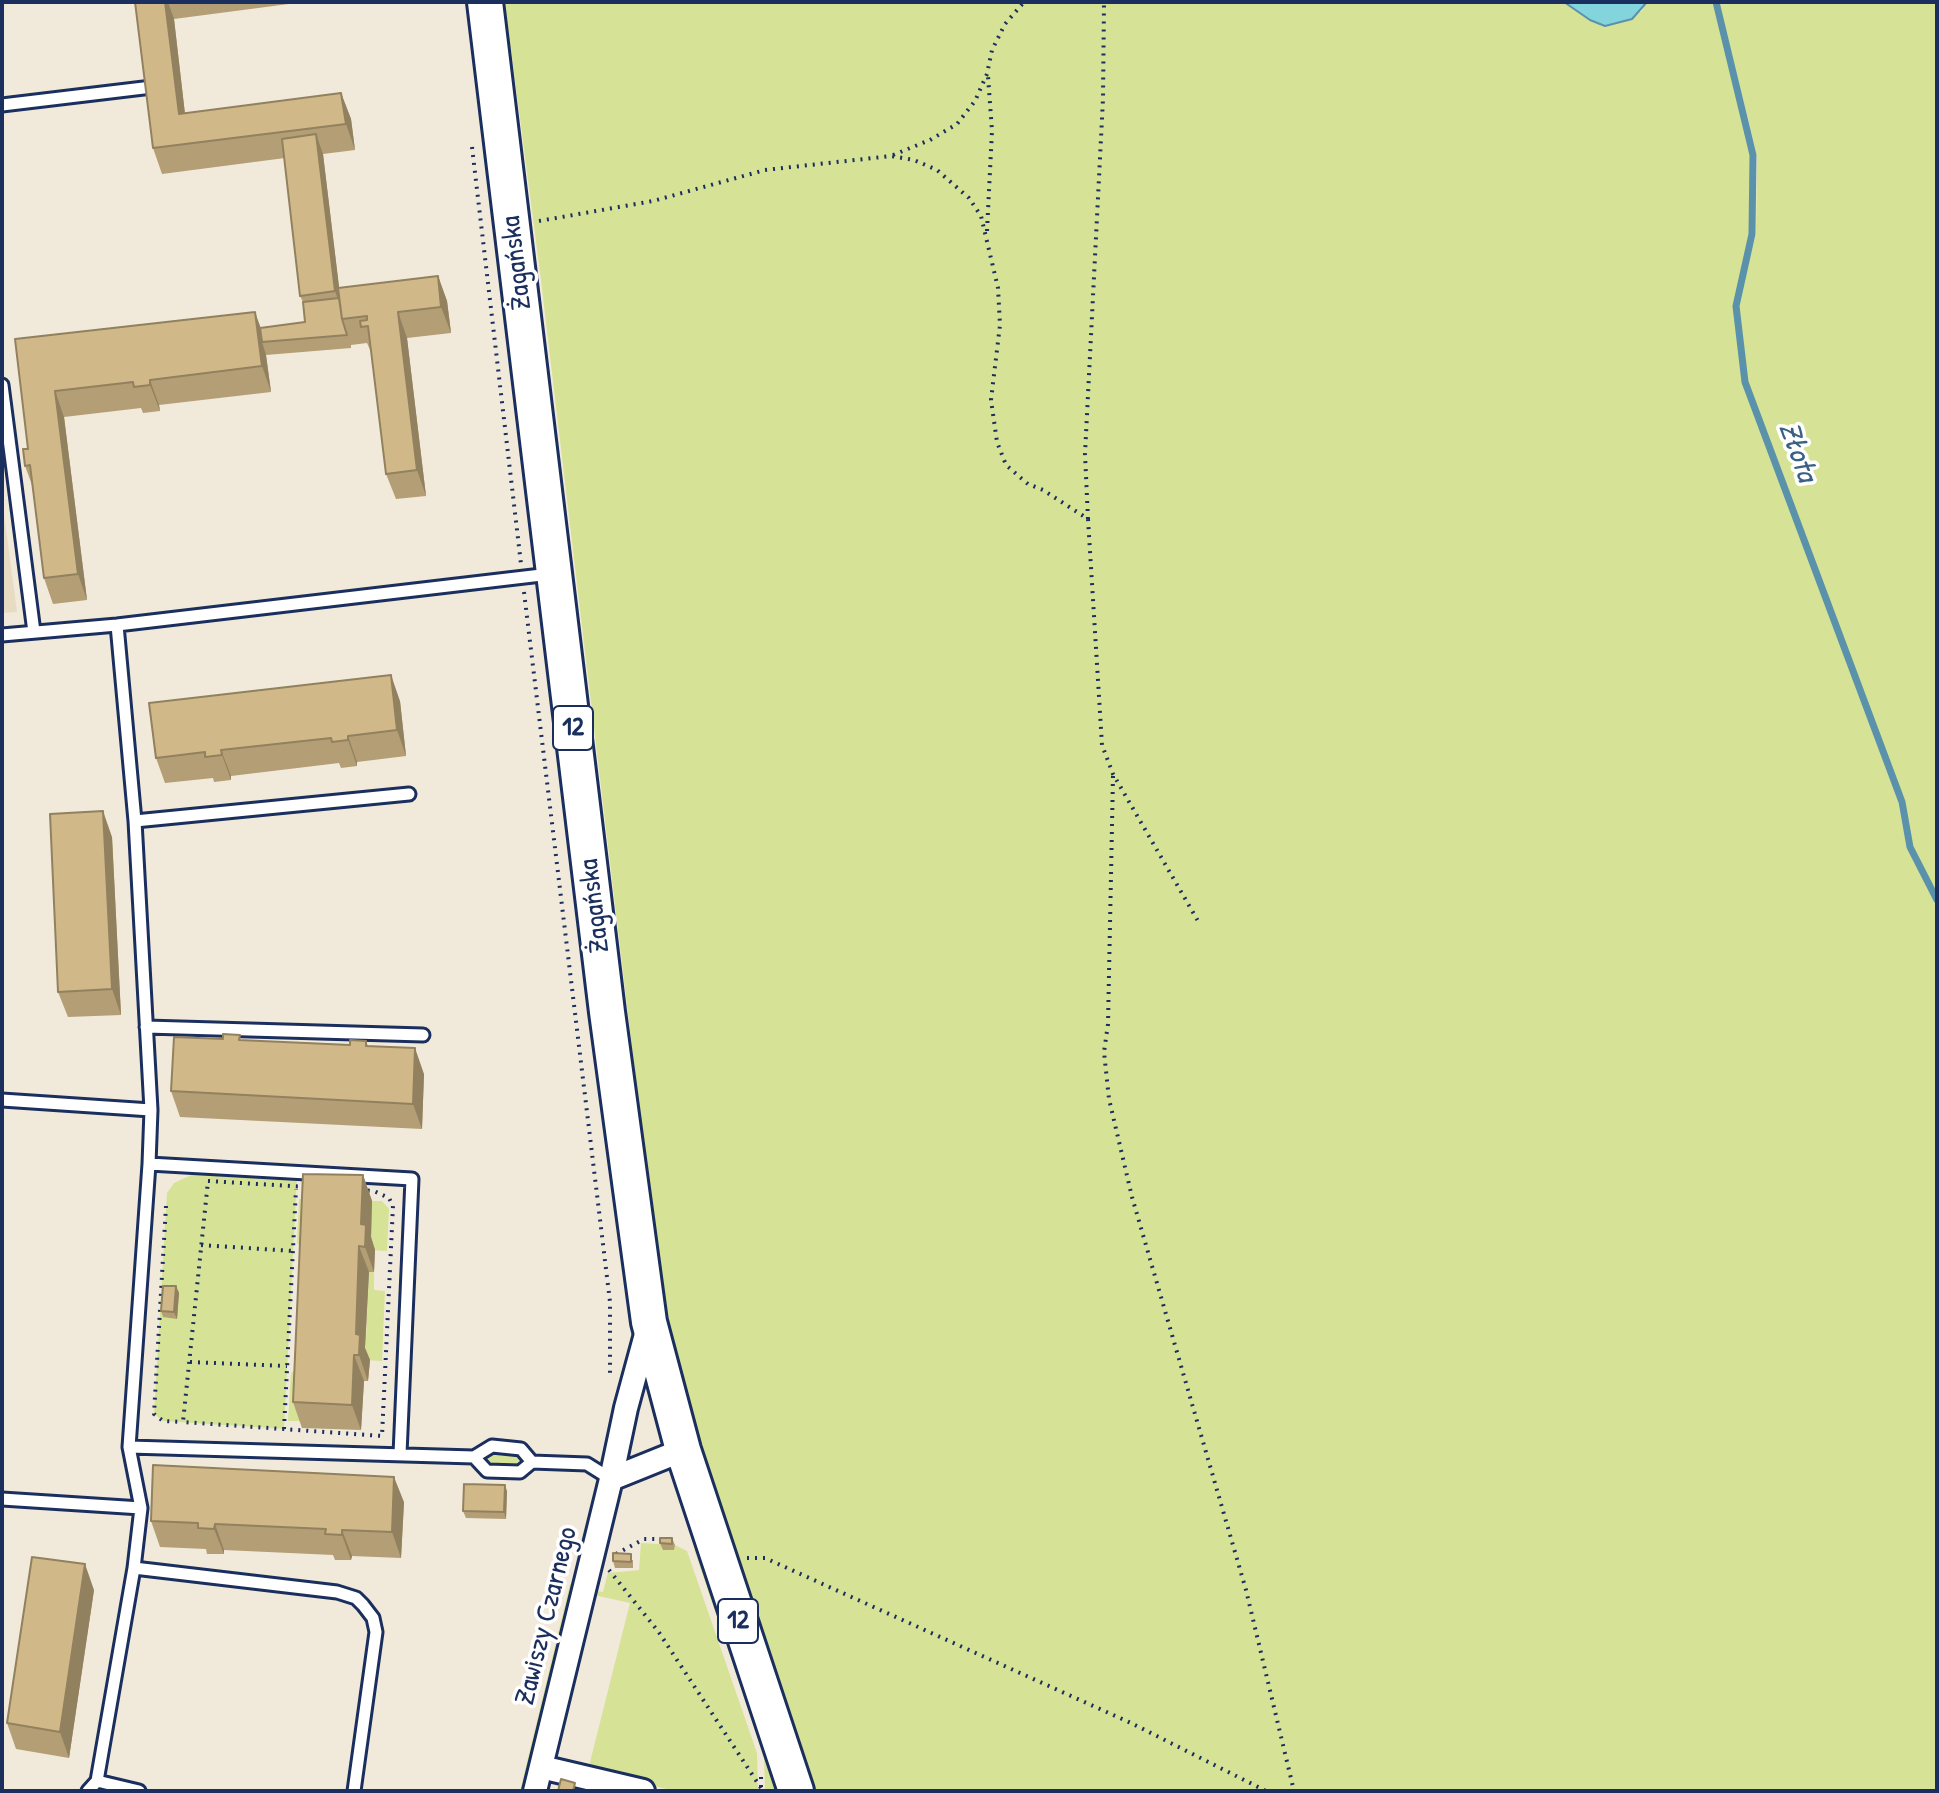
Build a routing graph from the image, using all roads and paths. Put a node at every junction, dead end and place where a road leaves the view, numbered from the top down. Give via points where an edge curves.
1 (485, 2) edge
2 (1024, 2) edge
3 (1104, 2) edge
4 (987, 74) junction
5 (152, 87) edge
6 (2, 105) edge
7 (472, 143) dead end
8 (891, 156) junction
9 (512, 224) junction
10 (987, 235) junction
11 (2, 385) edge
12 (1088, 519) junction
13 (539, 575) junction
14 (117, 625) junction
15 (34, 632) junction
16 (2, 635) edge
17 (1113, 774) junction
18 (409, 794) dead end
19 (135, 821) junction
20 (1198, 921) dead end
21 (146, 1027) junction
22 (423, 1035) dead end
23 (2, 1100) edge
24 (151, 1110) junction
25 (149, 1164) junction
26 (296, 1186) junction
27 (166, 1206) dead end
28 (201, 1245) junction
29 (293, 1251) junction
30 (649, 1322) junction
31 (189, 1362) junction
32 (287, 1366) junction
33 (626, 1408) junction
34 (183, 1422) junction
35 (284, 1429) junction
36 (129, 1447) junction
37 (683, 1450) junction
38 (400, 1454) junction
39 (474, 1457) junction
40 (532, 1462) junction
41 (611, 1479) junction
42 (2, 1499) edge
43 (141, 1508) junction
44 (668, 1539) edge
45 (717, 1557) junction
46 (612, 1559) edge
47 (606, 1566) dead end
48 (134, 1568) junction
49 (761, 1766) dead end
50 (541, 1767) junction
51 (97, 1781) junction
52 (761, 1789) edge
53 (88, 1791) edge
54 (139, 1791) edge
55 (354, 1791) edge
56 (535, 1791) edge
57 (643, 1791) edge
58 (796, 1791) edge
59 (1266, 1791) edge
60 (1294, 1791) edge

1 - 9 main road, Żagańska / 12
2 - 4 path via 1005,24
3 - 12 path via 1085,454
4 - 8 path via 957,124
4 - 10 path via 992,131
5 - 6 lane
7 - 13 path
8 - 9 path via 765,170 653,201
8 - 10 path via 937,170 953,183 981,216
9 - 13 main road, Żagańska / 12
10 - 12 path via 1000,325 991,400 997,442 1006,465 1028,484
11 - 15 lane
12 - 17 path via 1102,745
13 - 14 lane
13 - 30 main road, Żagańska / 12
13 - 33 path via 610,1302 611,1389
14 - 15 lane
14 - 19 lane
15 - 16 lane
17 - 20 path
17 - 60 path via 1104,1052 1109,1099 1132,1197 1246,1590
18 - 19 lane
19 - 21 lane
21 - 22 lane
21 - 24 lane
23 - 24 lane
24 - 25 lane
25 - 36 lane
25 - 38 lane via 412,1179
26 - 28 path via 208,1181
26 - 29 path
26 - 35 path via 374,1191 389,1198 393,1206 386,1357 382,1436
27 - 34 path via 154,1414 163,1421
28 - 29 path
28 - 31 path
29 - 32 path
30 - 33 street, Zawiszy Czarnego
30 - 37 main road, Żagańska / 12
31 - 32 path
31 - 34 path
32 - 35 path
33 - 41 street, Zawiszy Czarnego
34 - 35 path
36 - 38 lane
36 - 43 lane
37 - 41 street
37 - 45 main road, Żagańska / 12
38 - 39 lane
39 - 40 lane via 492,1446 521,1449
39 - 40 lane via 487,1471 520,1472
40 - 41 lane via 587,1464
41 - 50 street, Zawiszy Czarnego
42 - 43 lane
43 - 48 lane
44 - 46 path via 644,1539
45 - 58 main road, Żagańska / 12
45 - 59 path via 765,1558 1131,1723
47 - 52 path via 658,1631
48 - 51 lane
48 - 55 lane via 337,1592 363,1605 376,1632
49 - 52 path
50 - 56 street, Zawiszy Czarnego
50 - 57 street
51 - 53 lane
51 - 54 lane

